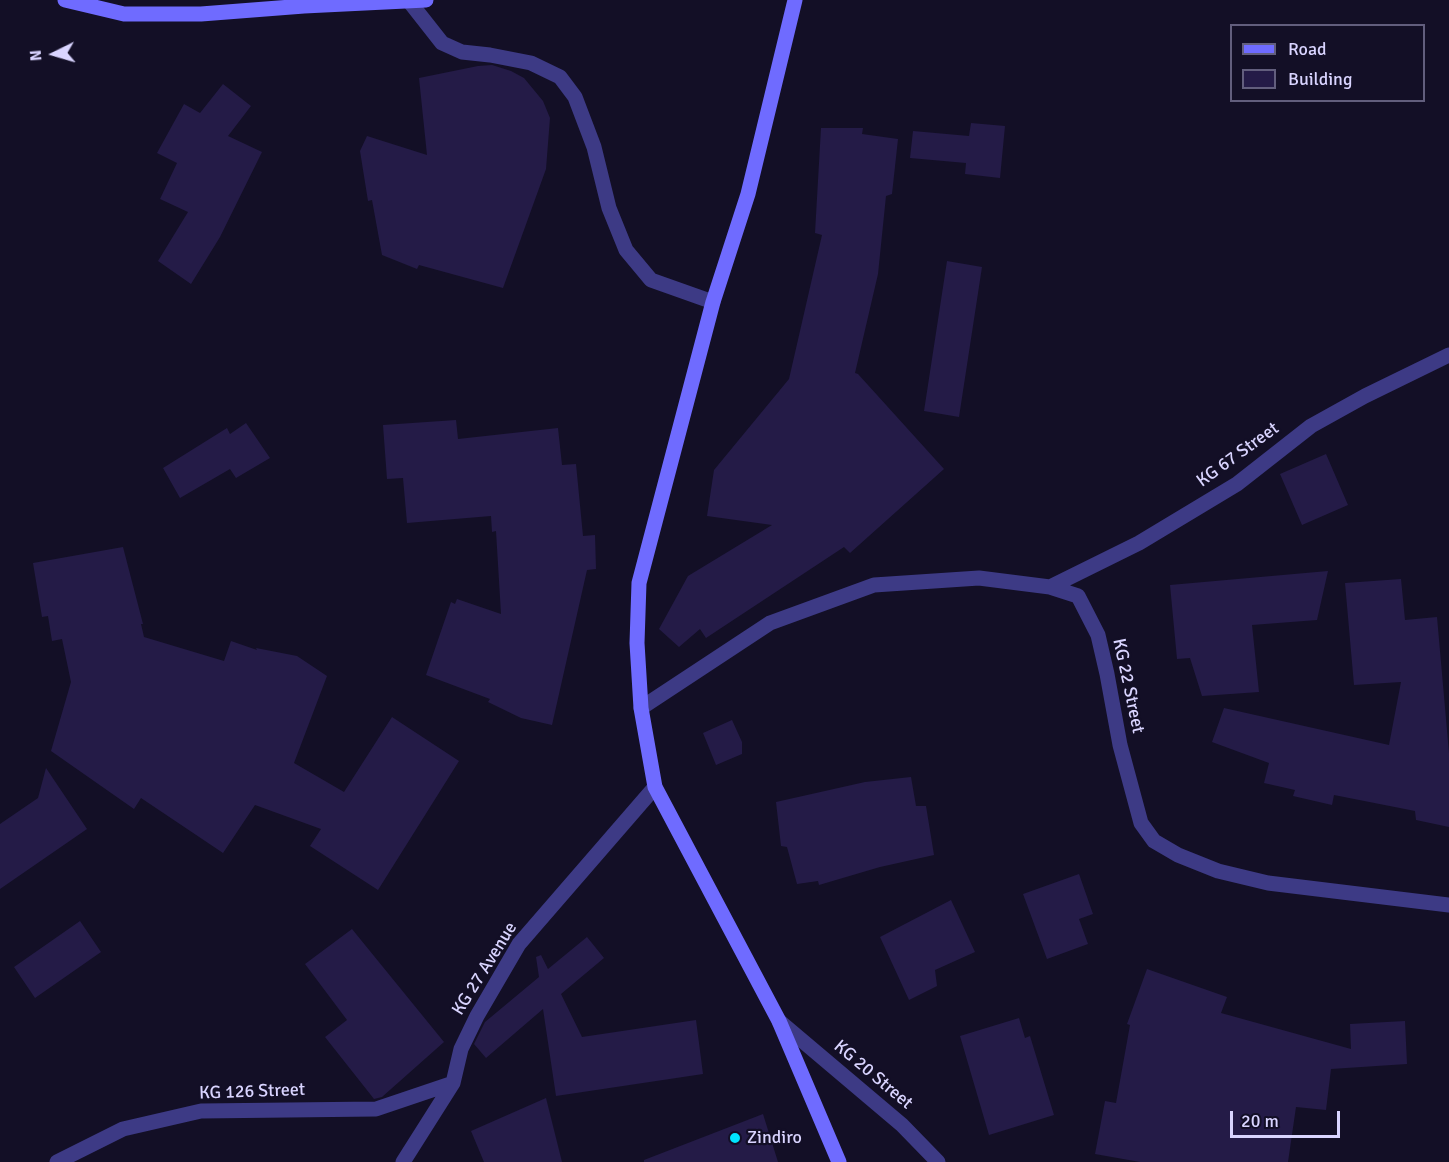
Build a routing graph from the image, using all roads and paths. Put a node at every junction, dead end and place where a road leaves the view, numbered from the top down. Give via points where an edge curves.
1 (66, 0) edge
2 (426, 0) edge
3 (795, 0) edge
4 (410, 1) edge
5 (303, 3) edge
6 (713, 302) junction
7 (1449, 355) edge
8 (1050, 586) junction
9 (641, 708) junction
10 (655, 788) junction
11 (1449, 905) edge
12 (779, 1021) junction
13 (453, 1083) junction
14 (57, 1162) edge
15 (403, 1162) edge
16 (839, 1162) edge
17 (938, 1162) edge

1 - 5 main road via 124,14 201,14
2 - 4 main road
3 - 6 main road via 748,194
4 - 5 main road
4 - 6 street via 442,43 462,52 531,63 560,77 575,97 594,147 609,208 627,250 651,280
6 - 9 main road via 639,583
7 - 8 street, KG 67 Street via 1311,426 1237,484 1139,543
8 - 9 street, KG 22 Street via 978,578 874,585 770,623
8 - 11 street, KG 22 Street via 1078,596 1098,635 1123,756 1142,823 1154,842 1218,872 1268,883
9 - 10 main road
10 - 12 main road
10 - 13 street, KG 27 Avenue via 519,944 461,1049
12 - 16 main road
12 - 17 street, KG 20 Street via 902,1125
13 - 14 street, KG 126 Street via 376,1109 201,1111 123,1129
13 - 15 street, KG 27 Avenue

